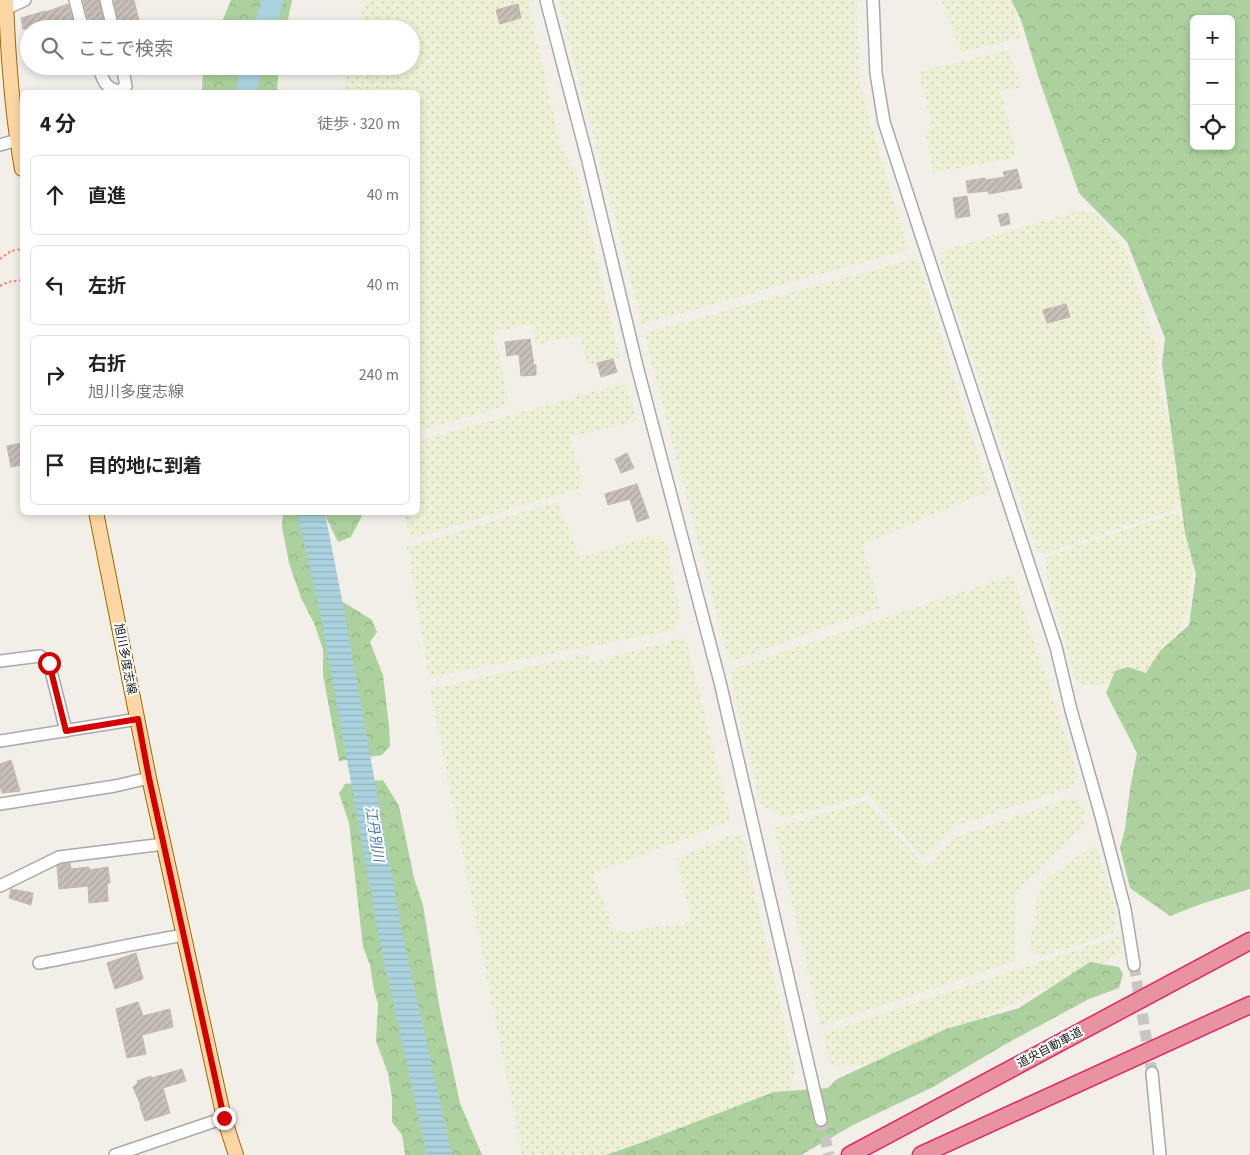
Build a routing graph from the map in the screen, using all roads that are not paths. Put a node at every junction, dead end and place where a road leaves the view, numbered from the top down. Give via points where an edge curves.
1 (25, 0) edge
2 (75, 0) edge
3 (106, 0) edge
4 (546, 0) edge
5 (872, 0) edge
6 (6, 4) edge
7 (80, 20) edge
8 (111, 20) edge
9 (102, 75) edge
10 (124, 75) edge
11 (116, 90) edge
12 (121, 90) edge
13 (17, 140) junction
14 (0, 146) edge
15 (20, 157) edge
16 (97, 515) edge
17 (0, 661) edge
18 (138, 719) junction
19 (66, 731) junction
20 (0, 741) edge
21 (149, 778) junction
22 (0, 804) edge
23 (164, 844) junction
24 (0, 886) edge
25 (184, 934) junction
26 (1250, 941) edge
27 (39, 963) dead end
28 (1134, 965) tunnel mouth
29 (1250, 1005) edge
30 (1152, 1073) tunnel mouth
31 (224, 1118) junction
32 (821, 1120) tunnel mouth
33 (115, 1155) edge
34 (236, 1155) edge
35 (850, 1155) edge
36 (920, 1155) edge
37 (1160, 1155) edge

1 - 6 street
2 - 7 street
3 - 8 street
4 - 32 street via 720,682
5 - 28 street via 876,73 884,122 1056,647 1102,816 1125,910
6 - 13 main road
9 - 11 street via 105,82
10 - 12 street via 126,86
13 - 14 street
13 - 15 main road
16 - 18 main road, 旭川多度志線
17 - 19 street via 40,656 49,663
18 - 19 street
18 - 21 main road, 旭川多度志線
19 - 20 street
21 - 22 street
21 - 23 main road, 旭川多度志線
23 - 24 street via 58,857
23 - 25 main road, 旭川多度志線
25 - 27 street
25 - 31 main road, 旭川多度志線
26 - 35 highway, 道央自動車道
29 - 36 highway
30 - 37 street
31 - 33 street
31 - 34 main road, 旭川多度志線

